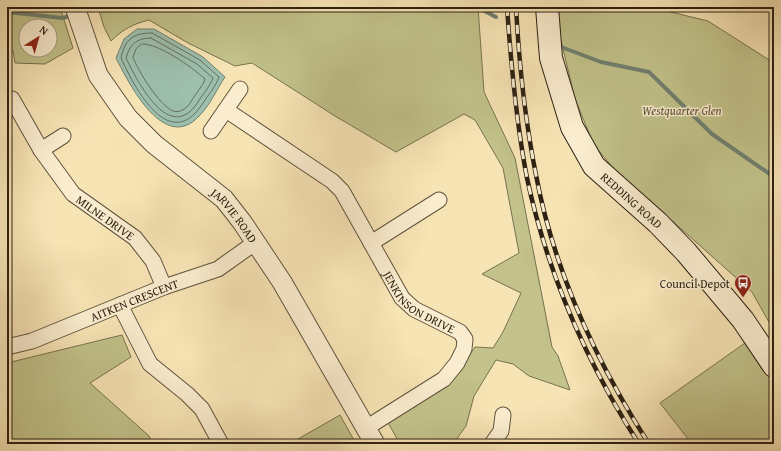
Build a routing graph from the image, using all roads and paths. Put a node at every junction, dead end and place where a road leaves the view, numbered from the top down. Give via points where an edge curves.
1 (547, 7) edge
2 (78, 15) edge
3 (240, 89) dead end
4 (12, 100) dead end
5 (226, 110) junction
6 (211, 131) dead end
7 (63, 136) dead end
8 (41, 150) junction
9 (440, 200) dead end
10 (256, 242) junction
11 (371, 243) junction
12 (164, 287) junction
13 (120, 305) junction
14 (7, 347) edge
15 (774, 366) edge
16 (503, 415) dead end
17 (370, 436) edge
18 (494, 443) edge
19 (221, 444) edge

1 - 15 main road, REDDING ROAD via 551,58 572,127 594,166 691,257 743,320
2 - 10 street, JARVIE ROAD via 98,75 128,118 154,144 224,199
3 - 5 street
4 - 8 street, MILNE DRIVE
5 - 6 street
5 - 11 street, JENKINSON DRIVE via 332,181 342,191
7 - 8 street
8 - 12 street, MILNE DRIVE via 73,194 135,238 153,261
9 - 11 street
10 - 12 street, AITKEN CRESCENT via 218,269
10 - 17 street, JARVIE ROAD via 282,282
11 - 17 street, JENKINSON DRIVE via 402,298 414,309 460,332 465,339 464,349 457,363 444,379
12 - 13 street, AITKEN CRESCENT
13 - 14 street, AITKEN CRESCENT via 32,341
13 - 19 street via 150,364 202,409
16 - 18 street via 501,431

